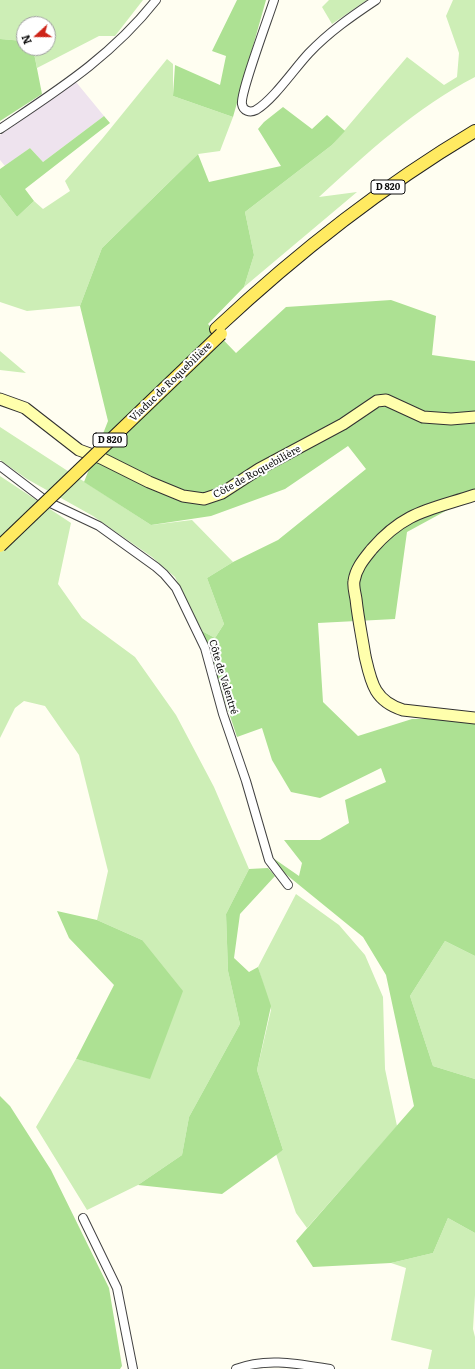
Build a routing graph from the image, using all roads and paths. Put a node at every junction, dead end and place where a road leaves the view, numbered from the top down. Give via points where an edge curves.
1 (156, 0) edge
2 (274, 0) edge
3 (376, 0) edge
4 (0, 129) edge
5 (475, 131) edge
6 (218, 331) junction
7 (0, 399) edge
8 (475, 417) edge
9 (0, 466) edge
10 (475, 494) edge
11 (0, 536) edge
12 (0, 546) edge
13 (475, 718) edge
14 (288, 885) dead end
15 (83, 1218) dead end
16 (133, 1369) edge
17 (236, 1369) edge
18 (330, 1369) edge

1 - 4 street via 112,49 82,73
2 - 3 street via 244,93 242,104 248,112 264,104 327,36
5 - 6 main road, D 820 via 389,186 307,250
6 - 11 main road, Viaduc de Roquebilière / D 820
6 - 12 main road, Viaduc de Roquebilière / D 820, bridge
7 - 8 street, Côte de Roquebilière via 25,408 79,450 183,496 204,499 222,493 259,469 343,424 377,400 386,400 423,417
9 - 14 street, Côte de Valentré via 46,500 99,526 156,567 176,588 205,648 269,860
10 - 13 street via 404,520 386,534 360,564 354,581 358,619 375,691 391,706 403,710
15 - 16 street via 117,1288
17 - 18 street via 257,1363 288,1363

